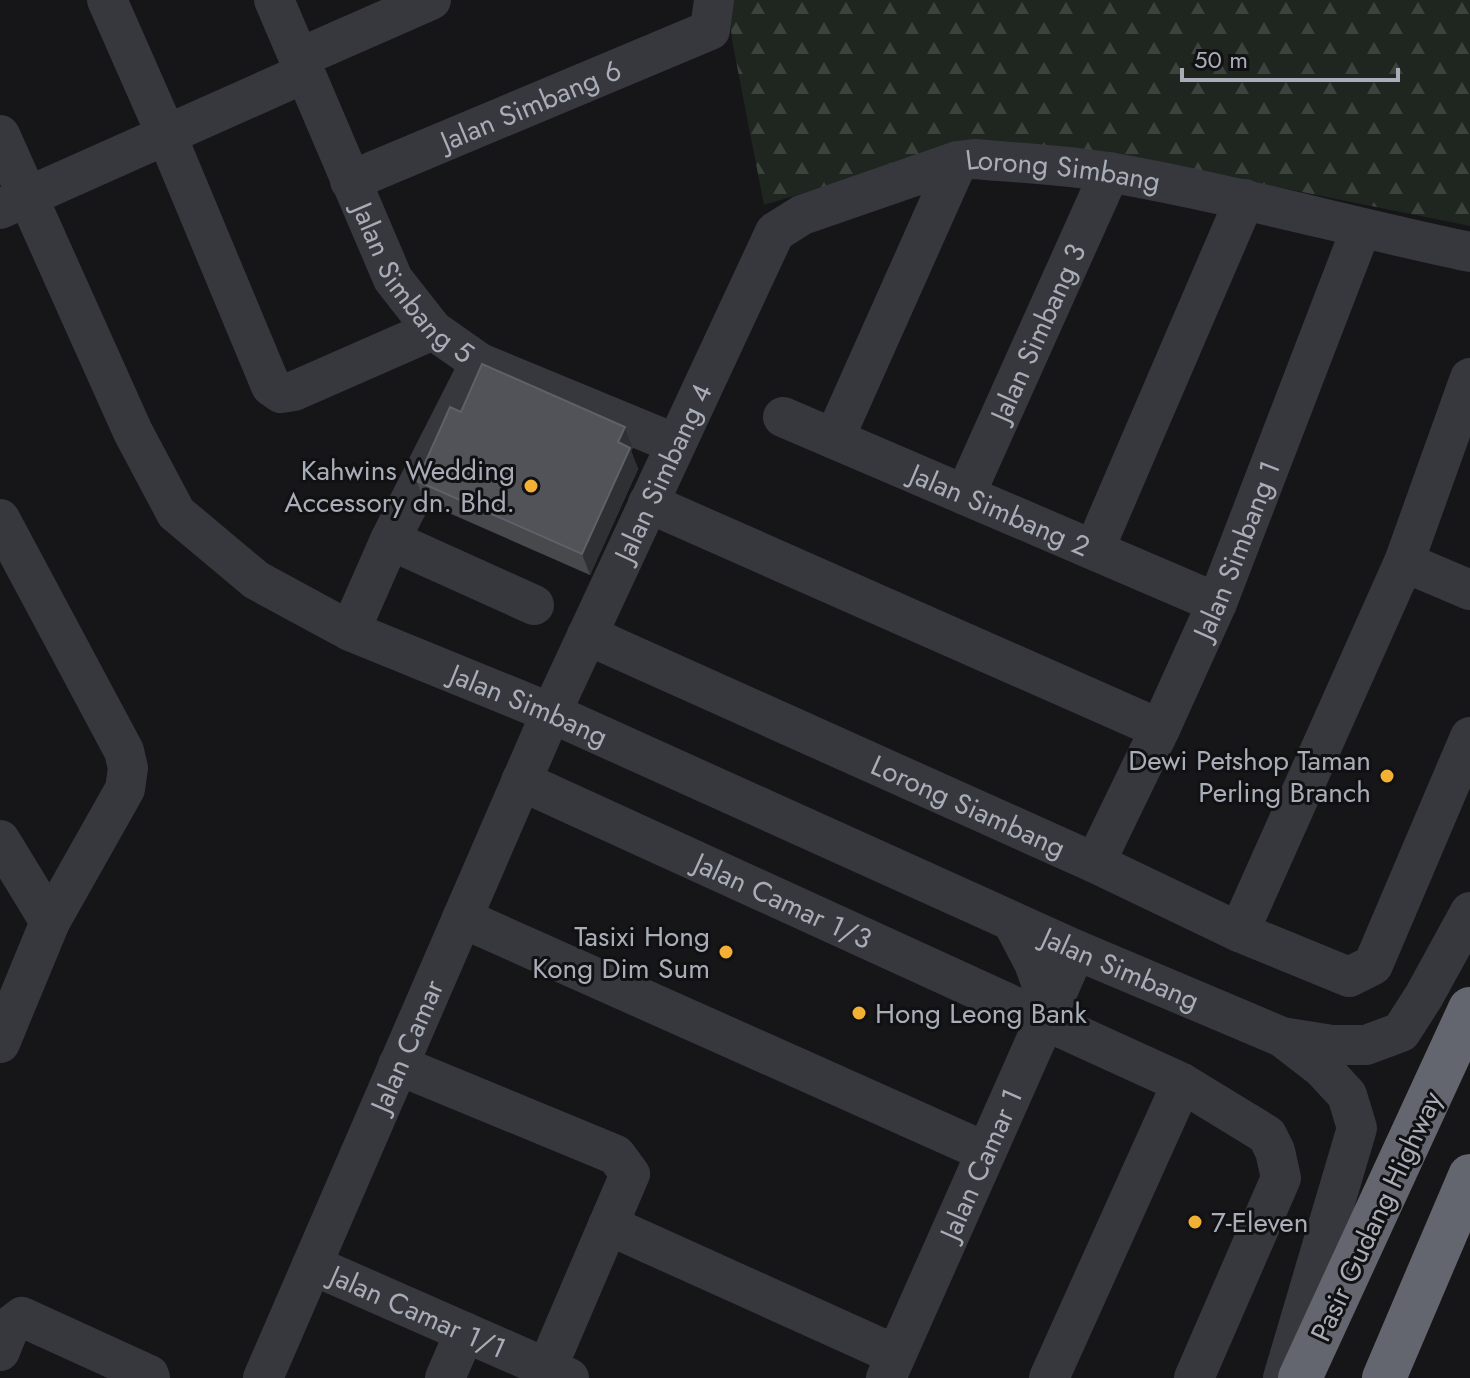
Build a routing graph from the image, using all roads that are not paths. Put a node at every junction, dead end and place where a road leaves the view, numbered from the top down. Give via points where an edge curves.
1 (107, 0) edge
2 (274, 0) edge
3 (431, 0) edge
4 (712, 15) edge
5 (302, 66) junction
6 (166, 134) junction
7 (0, 135) edge
8 (958, 161) junction
9 (1110, 172) junction
10 (350, 181) junction
11 (1245, 199) junction
12 (14, 203) edge
13 (1361, 229) junction
14 (775, 232) joint
15 (1470, 252) edge
16 (433, 330) junction
17 (480, 363) junction
18 (1470, 378) edge
19 (783, 417) dead end
20 (834, 439) junction
21 (676, 444) junction
22 (965, 495) junction
23 (648, 503) junction
24 (0, 519) edge
25 (390, 540) junction
26 (1094, 550) junction
27 (1404, 562) junction
28 (1470, 590) edge
29 (1217, 603) junction
30 (534, 605) dead end
31 (350, 631) junction
32 (587, 635) junction
33 (551, 713) junction
34 (1160, 729) junction
35 (1470, 737) edge
36 (521, 781) junction
37 (0, 840) edge
38 (1095, 863) junction
39 (1470, 912) edge
40 (462, 918) junction
41 (1012, 921) junction
42 (50, 922) junction
43 (1239, 932) junction
44 (1076, 950) junction
45 (1125, 971) junction
46 (1470, 977) edge
47 (1470, 1009) edge
48 (1045, 1019) junction
49 (1282, 1037) junction
50 (0, 1043) edge
51 (398, 1065) junction
52 (1182, 1083) junction
53 (1429, 1103) junction
54 (986, 1152) junction
55 (1470, 1176) edge
56 (608, 1225) junction
57 (1470, 1238) edge
58 (312, 1265) junction
59 (1429, 1278) junction
60 (465, 1332) junction
61 (0, 1351) edge
62 (891, 1366) edge
63 (558, 1373) edge
64 (150, 1378) edge
65 (263, 1378) edge
66 (445, 1378) edge
67 (1049, 1378) edge
68 (1194, 1378) edge
69 (1283, 1378) edge
70 (1300, 1378) edge
71 (1384, 1378) edge

1 - 6 street
2 - 5 street, Jalan Simbang 5
3 - 5 street
4 - 10 street, Jalan Simbang 6
5 - 6 street
5 - 10 street, Jalan Simbang 5
6 - 12 street
6 - 16 street via 271,386 281,393 294,391
7 - 12 street, Jalan Simbang
8 - 9 street, Lorong Simbang
8 - 14 street, Lorong Simbang via 802,215
8 - 20 street
9 - 11 street, Lorong Simbang
9 - 22 street, Jalan Simbang 3
10 - 16 street, Jalan Simbang 5 via 393,279
11 - 13 street, Lorong Simbang
11 - 26 street
12 - 31 street, Jalan Simbang via 176,513 256,580
13 - 15 street, Lorong Simbang
13 - 29 street, Jalan Simbang 1
14 - 21 street, Jalan Simbang 4
16 - 17 street, Jalan Simbang 5
17 - 21 street, Jalan Simbang 5
17 - 25 street
18 - 27 street
19 - 20 street, Jalan Simbang 2
20 - 22 street, Jalan Simbang 2
21 - 23 street, Jalan Simbang 4
22 - 26 street, Jalan Simbang 2
23 - 32 street, Jalan Simbang 4
23 - 34 street
24 - 42 street via 124,751 128,768 125,789
25 - 30 street
25 - 31 street
26 - 29 street, Jalan Simbang 2
27 - 28 street
27 - 43 street
29 - 34 street, Jalan Simbang 1
31 - 33 street, Jalan Simbang
32 - 33 street, Jalan Simbang 4
32 - 38 street, Lorong Siambang
33 - 36 street, Jalan Camar
33 - 41 street, Jalan Simbang
34 - 38 street, Jalan Simbang 1
35 - 43 street, Lorong Siambang via 1373,965 1349,977
36 - 40 street, Jalan Camar
36 - 48 street, Jalan Camar 1/3
37 - 42 street
38 - 43 street, Lorong Siambang
39 - 49 street via 1401,1032 1366,1045
40 - 51 street, Jalan Camar
40 - 54 street
41 - 44 street, Jalan Simbang
41 - 48 street via 1044,991
42 - 50 street
44 - 45 street, Jalan Simbang
44 - 48 street, Jalan Camar 1
45 - 48 street via 1099,975
45 - 49 street, Jalan Simbang
46 - 53 highway
47 - 53 highway, Pasir Gudang Highway
48 - 52 street, Jalan Camar 1/3
48 - 54 street, Jalan Camar 1
49 - 69 street via 1347,1095 1357,1128
51 - 56 street via 616,1155 630,1174
51 - 58 street, Jalan Camar
52 - 67 street
52 - 68 street, Jalan Camar 1/3 via 1267,1135 1281,1178
53 - 70 highway, Pasir Gudang Highway
54 - 62 street, Jalan Camar 1
55 - 59 highway
56 - 62 street
56 - 63 street
57 - 59 street
58 - 60 street, Jalan Camar 1/1
58 - 65 street, Jalan Camar
59 - 71 highway
60 - 63 street, Jalan Camar 1/1
60 - 66 street
61 - 64 street via 10,1326 22,1317

